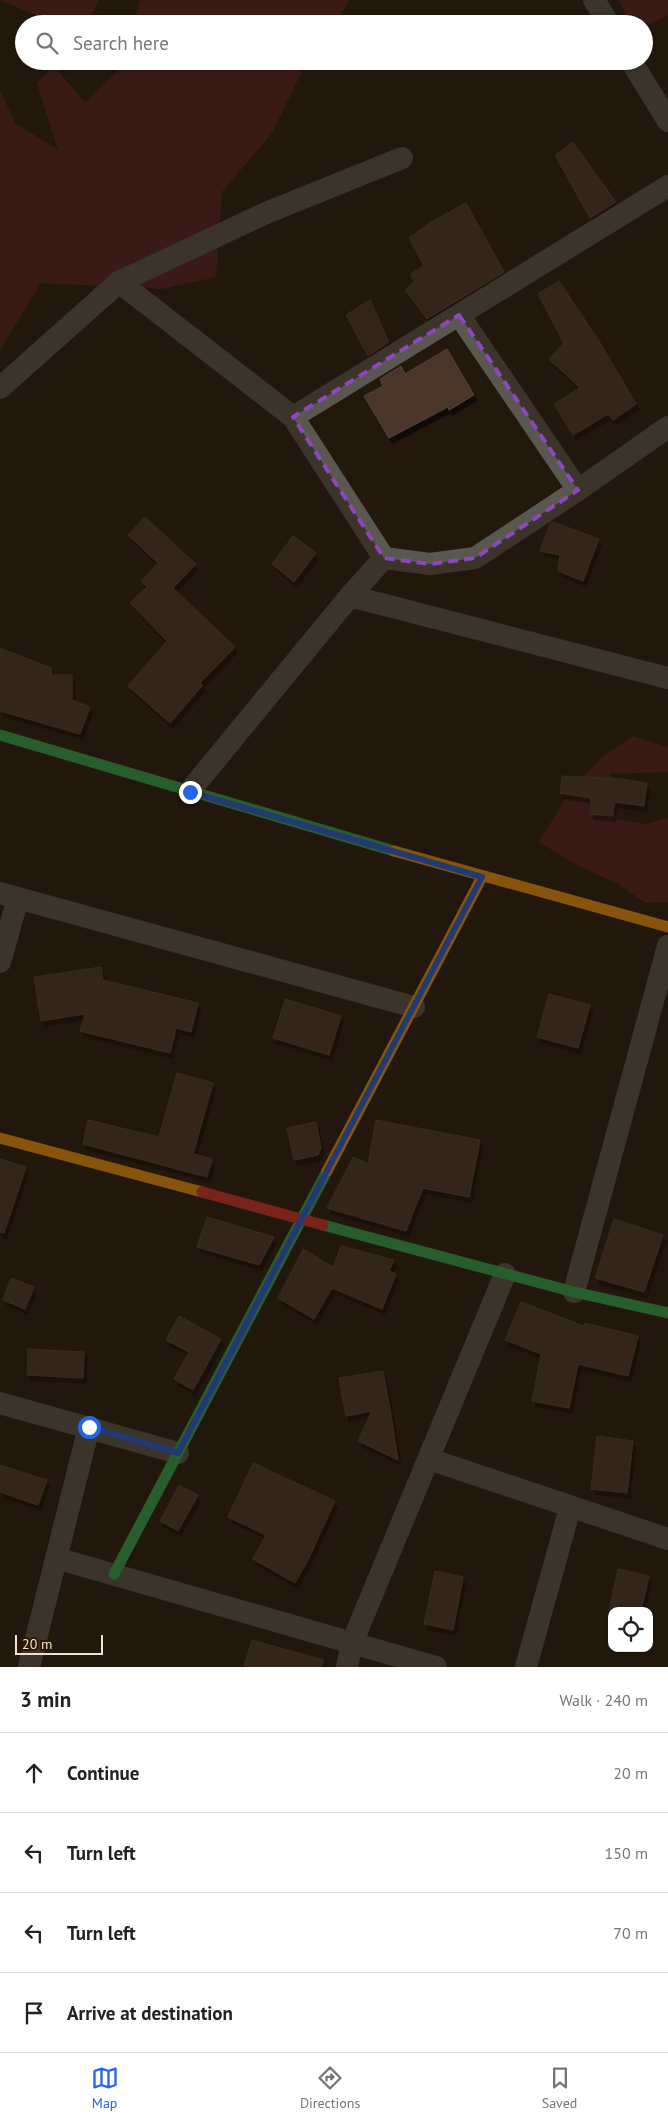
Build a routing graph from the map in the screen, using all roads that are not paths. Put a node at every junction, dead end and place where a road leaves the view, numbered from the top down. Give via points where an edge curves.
1 (594, 0) edge
2 (603, 15) edge
3 (637, 70) edge
4 (668, 121) edge
5 (402, 158) dead end
6 (668, 186) edge
7 (119, 282) junction
8 (459, 315) junction
9 (0, 388) edge
10 (293, 417) junction
11 (668, 428) edge
12 (578, 490) junction
13 (384, 558) junction
14 (350, 596) junction
15 (668, 678) edge
16 (0, 735) edge
17 (190, 792) junction
18 (482, 877) junction
19 (9, 896) edge
20 (668, 927) edge
21 (668, 946) edge
22 (0, 962) edge
23 (414, 1007) junction
24 (0, 1138) edge
25 (301, 1219) junction
26 (504, 1274) junction
27 (574, 1292) junction
28 (668, 1313) edge
29 (0, 1403) edge
30 (89, 1427) junction
31 (178, 1453) junction
32 (429, 1459) junction
33 (570, 1508) junction
34 (668, 1539) edge
35 (56, 1558) junction
36 (114, 1574) junction
37 (352, 1643) junction
38 (29, 1667) edge
39 (347, 1667) edge
40 (436, 1667) edge
41 (526, 1667) edge

1 - 2 street
3 - 4 street
5 - 7 street via 266,213
6 - 8 street
7 - 9 street
7 - 10 street
8 - 10 street
8 - 12 street
10 - 13 street
11 - 12 street
12 - 13 street via 475,558 430,564
13 - 14 street
14 - 15 street
14 - 17 street
16 - 17 street
17 - 18 street
18 - 20 street
18 - 23 street
19 - 22 street
19 - 23 street
21 - 27 street
23 - 25 street
24 - 25 street
25 - 26 street
25 - 31 street
26 - 27 street
26 - 32 street
27 - 28 street
29 - 30 street
30 - 31 street
30 - 35 street
31 - 36 street
32 - 33 street
32 - 37 street
33 - 34 street
33 - 41 street
35 - 36 street
35 - 38 street
36 - 37 street
37 - 39 street
37 - 40 street

